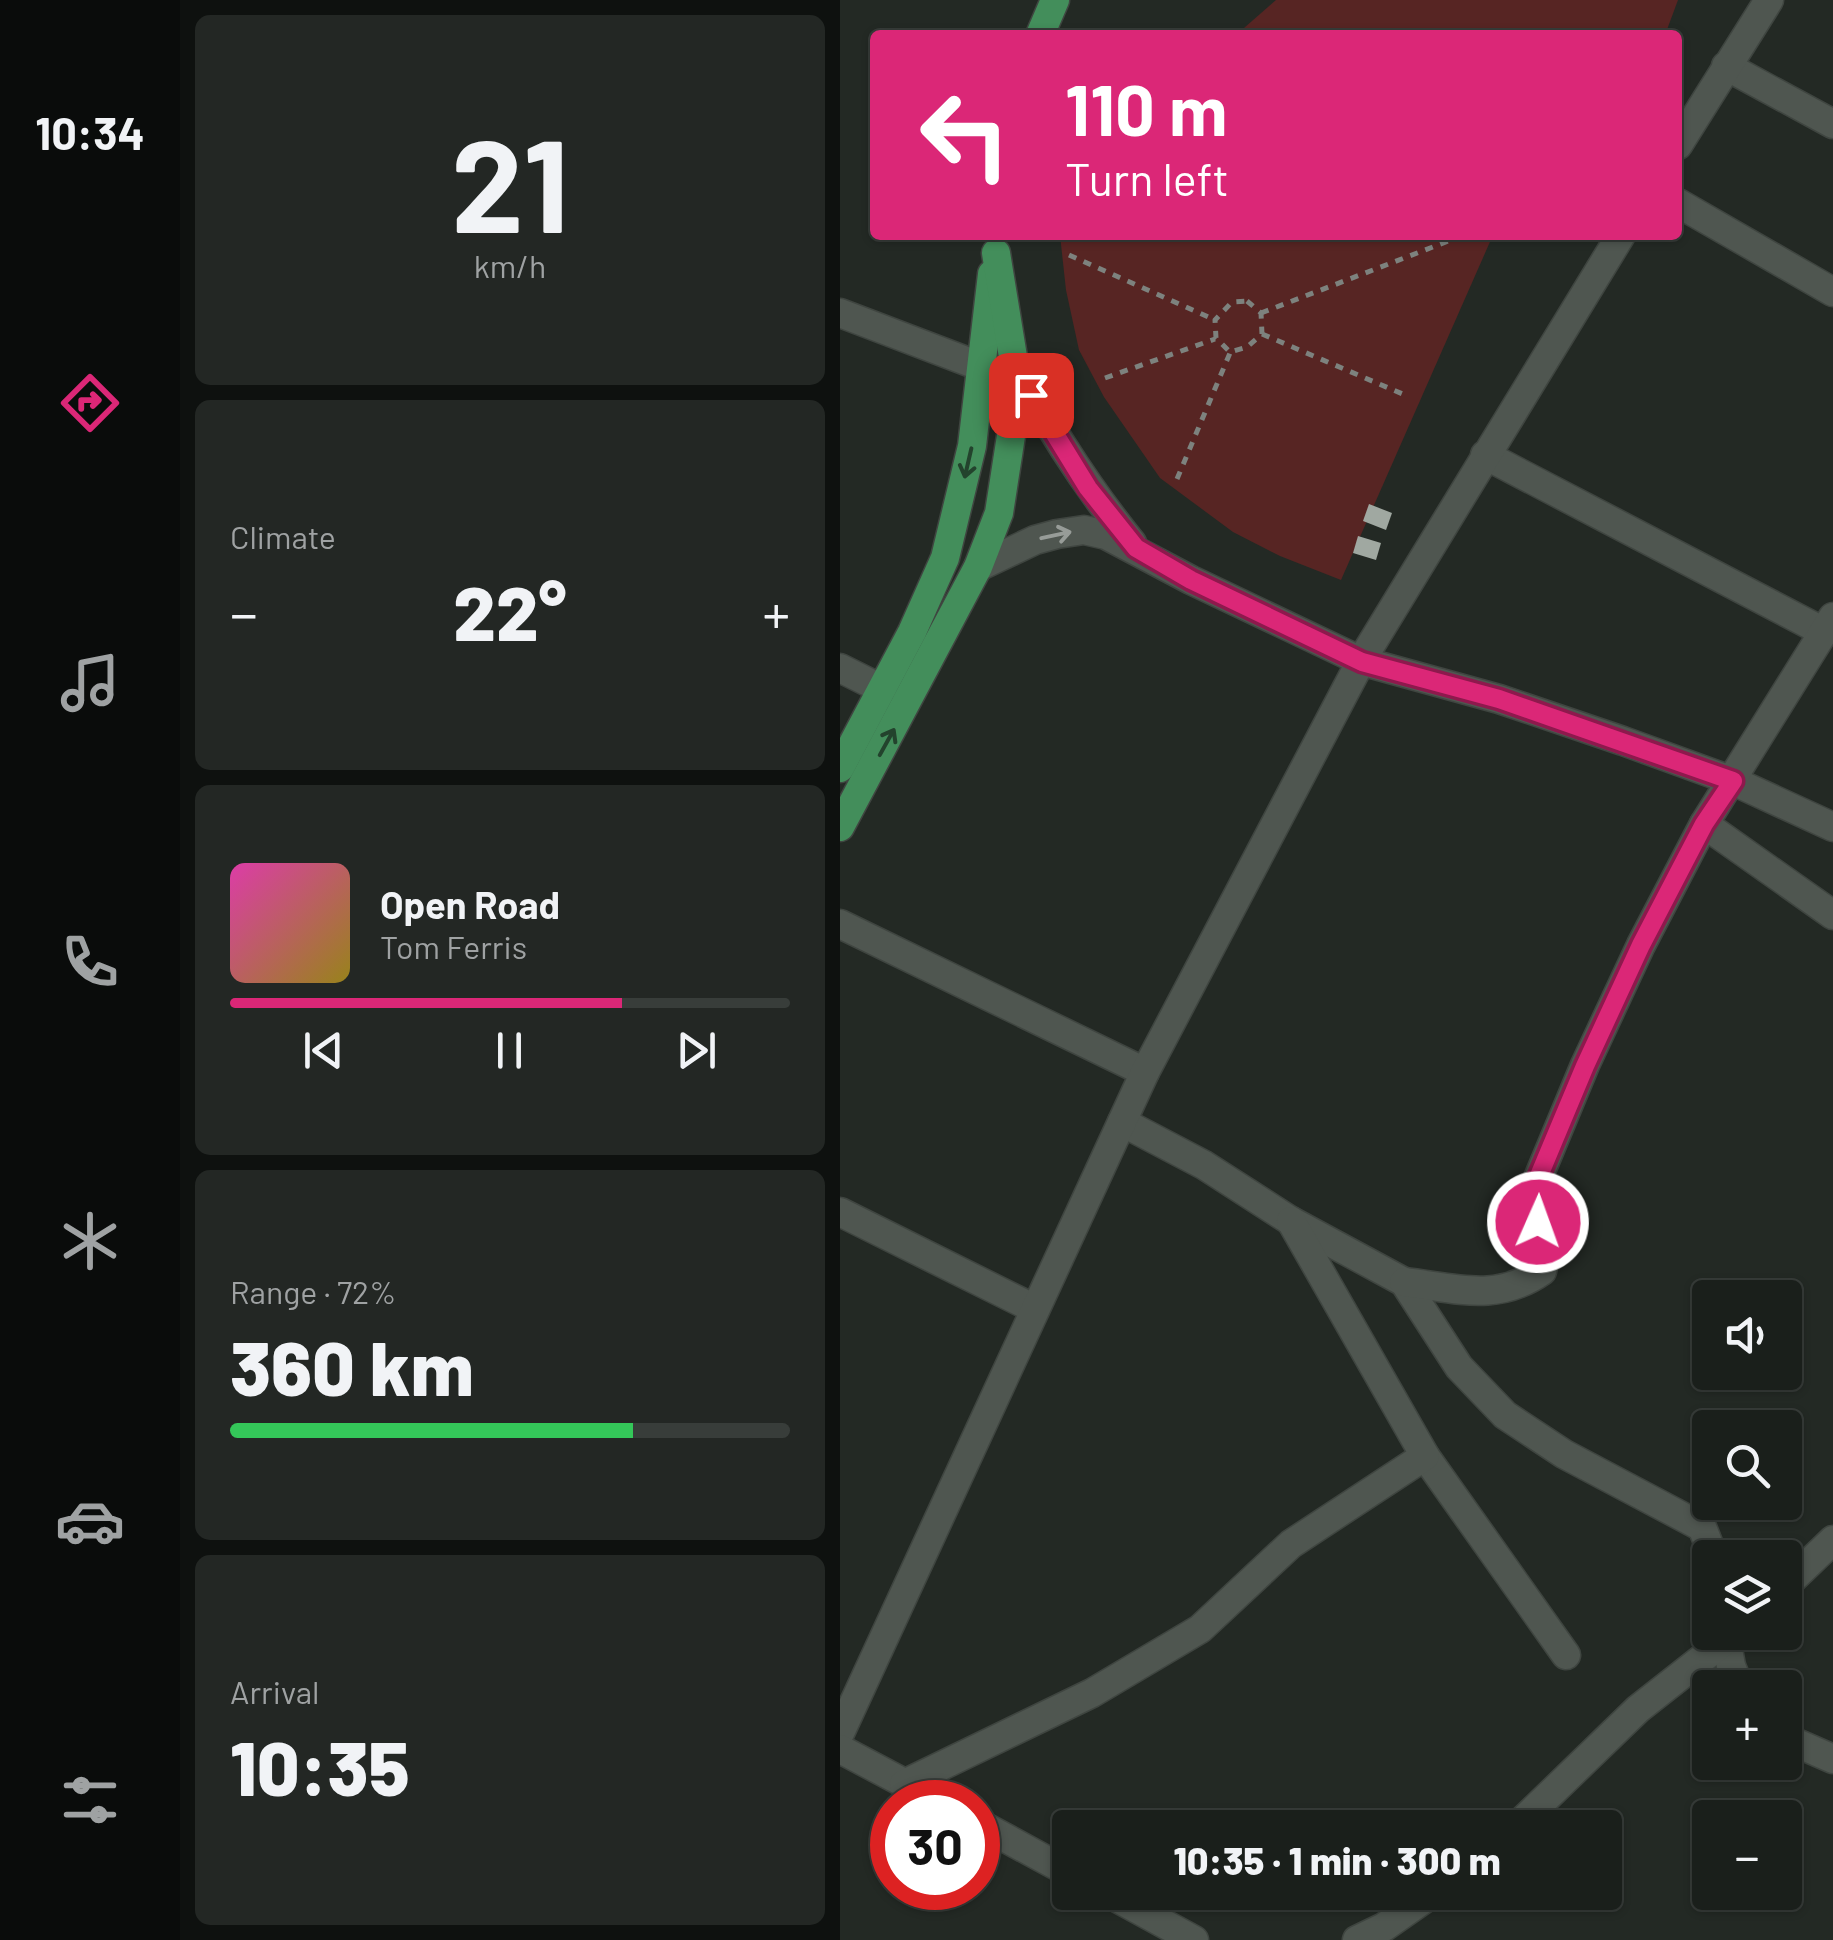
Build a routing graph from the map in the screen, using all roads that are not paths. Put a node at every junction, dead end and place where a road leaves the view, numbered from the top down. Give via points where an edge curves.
1 (1055, 0) edge
2 (1768, 0) edge
3 (1042, 30) edge
4 (1726, 66) junction
5 (1833, 124) edge
6 (1682, 138) edge
7 (1682, 205) edge
8 (1619, 240) edge
9 (996, 244) edge
10 (1833, 292) edge
11 (840, 313) edge
12 (1014, 363) junction
13 (982, 367) junction
14 (1485, 455) junction
15 (1136, 548) junction
16 (978, 567) junction
17 (1828, 625) edge
18 (1362, 662) junction
19 (840, 668) edge
20 (882, 689) junction
21 (840, 768) edge
22 (1733, 781) junction
23 (1704, 824) junction
24 (840, 828) edge
25 (1833, 828) edge
26 (1833, 915) edge
27 (840, 924) edge
28 (1145, 1072) junction
29 (1122, 1122) junction
30 (840, 1212) edge
31 (1291, 1222) junction
32 (1404, 1282) junction
33 (1036, 1310) junction
34 (1425, 1456) junction
35 (1707, 1540) edge
36 (1833, 1540) edge
37 (1802, 1570) edge
38 (1712, 1650) edge
39 (1566, 1654) dead end
40 (840, 1734) edge
41 (1802, 1745) edge
42 (840, 1749) edge
43 (1833, 1758) edge
44 (897, 1780) edge
45 (912, 1780) edge
46 (1534, 1810) edge
47 (1000, 1835) edge
48 (1052, 1863) edge
49 (1137, 1910) edge
50 (1408, 1910) edge
51 (1184, 1938) edge
52 (1357, 1940) edge

1 - 3 main road
2 - 4 street
4 - 5 street
4 - 6 street
7 - 10 street
8 - 14 street
9 - 12 main road
9 - 13 main road
11 - 13 street
12 - 15 street via 1088,488
12 - 16 main road via 1006,480
13 -> 20 main road via 946,558
14 - 17 street
14 - 18 street
16 -> 15 street via 1035,540 1084,530
15 - 18 street
24 -> 16 main road
17 - 22 street
18 - 22 street via 1499,699
18 - 28 street
19 - 20 street
20 - 21 main road
22 - 23 street
22 - 25 street
23 - 26 street
23 - 32 street via 1641,945 1536,1183 1548,1250 1542,1271 1503,1291
27 - 28 street
28 - 29 street
29 - 31 street
29 - 33 street
30 - 33 street
31 - 32 street
31 - 34 street
32 - 35 street via 1459,1367 1505,1414 1564,1454 1702,1527
33 - 40 street
34 - 39 street
34 - 45 street via 1291,1544 1200,1629 1092,1694
36 - 37 street
38 - 46 street via 1638,1709
41 - 43 street
42 - 44 street
47 - 48 street
49 - 51 street
50 - 52 street

